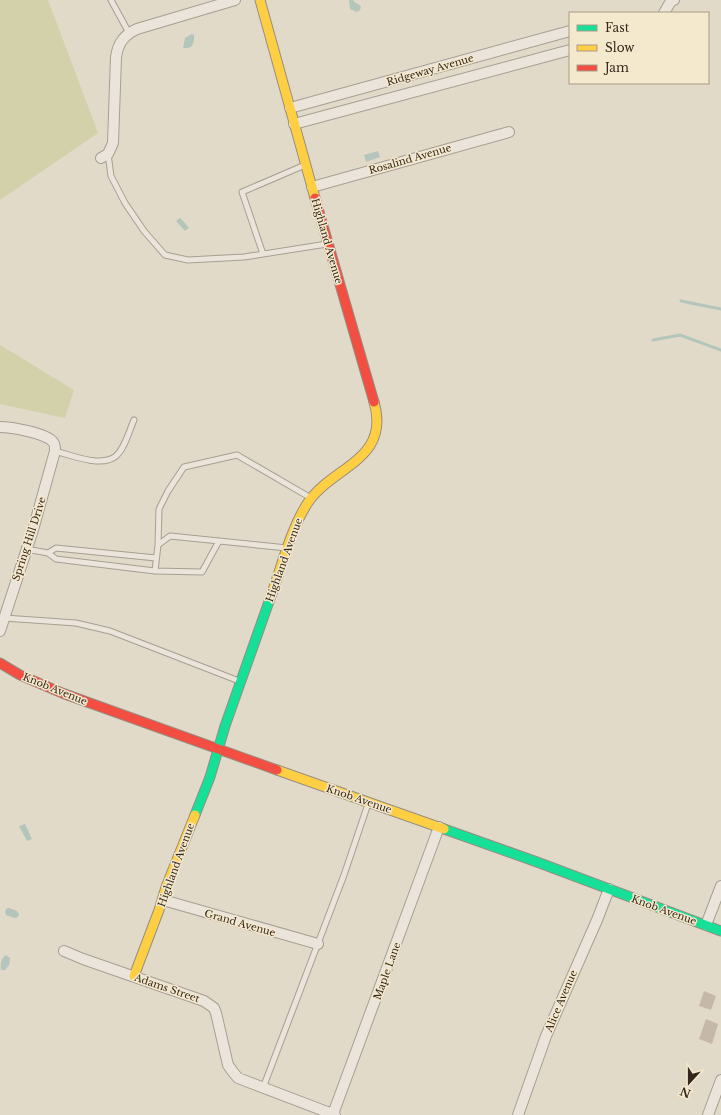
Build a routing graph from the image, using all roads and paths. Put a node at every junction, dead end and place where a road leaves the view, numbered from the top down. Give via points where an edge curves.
1 (111, 0) edge
2 (235, 0) edge
3 (260, 0) edge
4 (672, 0) edge
5 (665, 12) edge
6 (569, 31) edge
7 (129, 33) junction
8 (569, 50) edge
9 (290, 108) junction
10 (294, 124) junction
11 (509, 132) dead end
12 (104, 156) joint
13 (306, 165) junction
14 (312, 187) junction
15 (328, 244) junction
16 (263, 254) junction
17 (134, 420) dead end
18 (0, 427) edge
19 (55, 449) junction
20 (311, 498) junction
21 (219, 541) junction
22 (158, 545) junction
23 (287, 548) junction
24 (26, 550) junction
25 (48, 554) junction
26 (156, 558) junction
27 (155, 570) junction
28 (4, 618) junction
29 (0, 631) edge
30 (1, 662) edge
31 (240, 682) junction
32 (219, 749) junction
33 (368, 803) junction
34 (439, 827) junction
35 (721, 886) edge
36 (609, 889) junction
37 (163, 900) junction
38 (706, 925) junction
39 (721, 931) edge
40 (318, 944) junction
41 (64, 951) dead end
42 (134, 976) junction
43 (721, 1080) edge
44 (263, 1088) junction
45 (334, 1115) edge
46 (518, 1115) edge
47 (708, 1115) edge

1 - 7 lane
2 - 7 street
3 - 9 street, Highland Avenue
4 - 5 street
6 - 9 street, Ridgeway Avenue
7 - 12 street via 117,49 113,143
8 - 10 street, Ridgeway Avenue
9 - 10 street, Highland Avenue
10 - 13 street, Highland Avenue
11 - 14 street, Rosalind Avenue
12 - 16 lane via 124,203 165,255 188,260
13 - 14 street, Highland Avenue
13 - 16 lane via 242,192
14 - 15 street, Highland Avenue
15 - 16 lane
15 - 20 street, Highland Avenue via 375,407 377,430 369,449
17 - 19 lane via 122,448 109,460 89,460
18 - 19 street via 43,436 52,440
19 - 24 street, Spring Hill Drive
20 - 22 lane via 237,455 184,467 158,509
20 - 23 street, Highland Avenue via 298,520
21 - 22 lane via 170,536
21 - 23 lane
21 - 27 lane via 202,572
22 - 26 lane
23 - 31 street, Highland Avenue
24 - 25 lane
24 - 28 street, Spring Hill Drive
25 - 26 lane via 56,548
25 - 27 lane via 56,559
26 - 27 lane
28 - 29 street, Spring Hill Drive
28 - 31 lane via 76,623 110,630
30 - 32 street, Knob Avenue via 20,675 55,690
31 - 32 street, Highland Avenue
32 - 33 street, Knob Avenue
32 - 37 street, Highland Avenue
33 - 34 street, Knob Avenue
33 - 40 lane
34 - 36 street, Knob Avenue
34 - 45 street, Maple Lane
35 - 38 street
36 - 38 street, Knob Avenue
36 - 46 street, Alice Avenue via 546,1036
37 - 40 street, Grand Avenue
37 - 42 street, Highland Avenue
38 - 39 street, Knob Avenue
40 - 44 lane
41 - 42 street, Adams Street
42 - 44 street, Adams Street via 204,1001 214,1008 232,1072 238,1078
43 - 47 street
44 - 45 street, Adams Street

